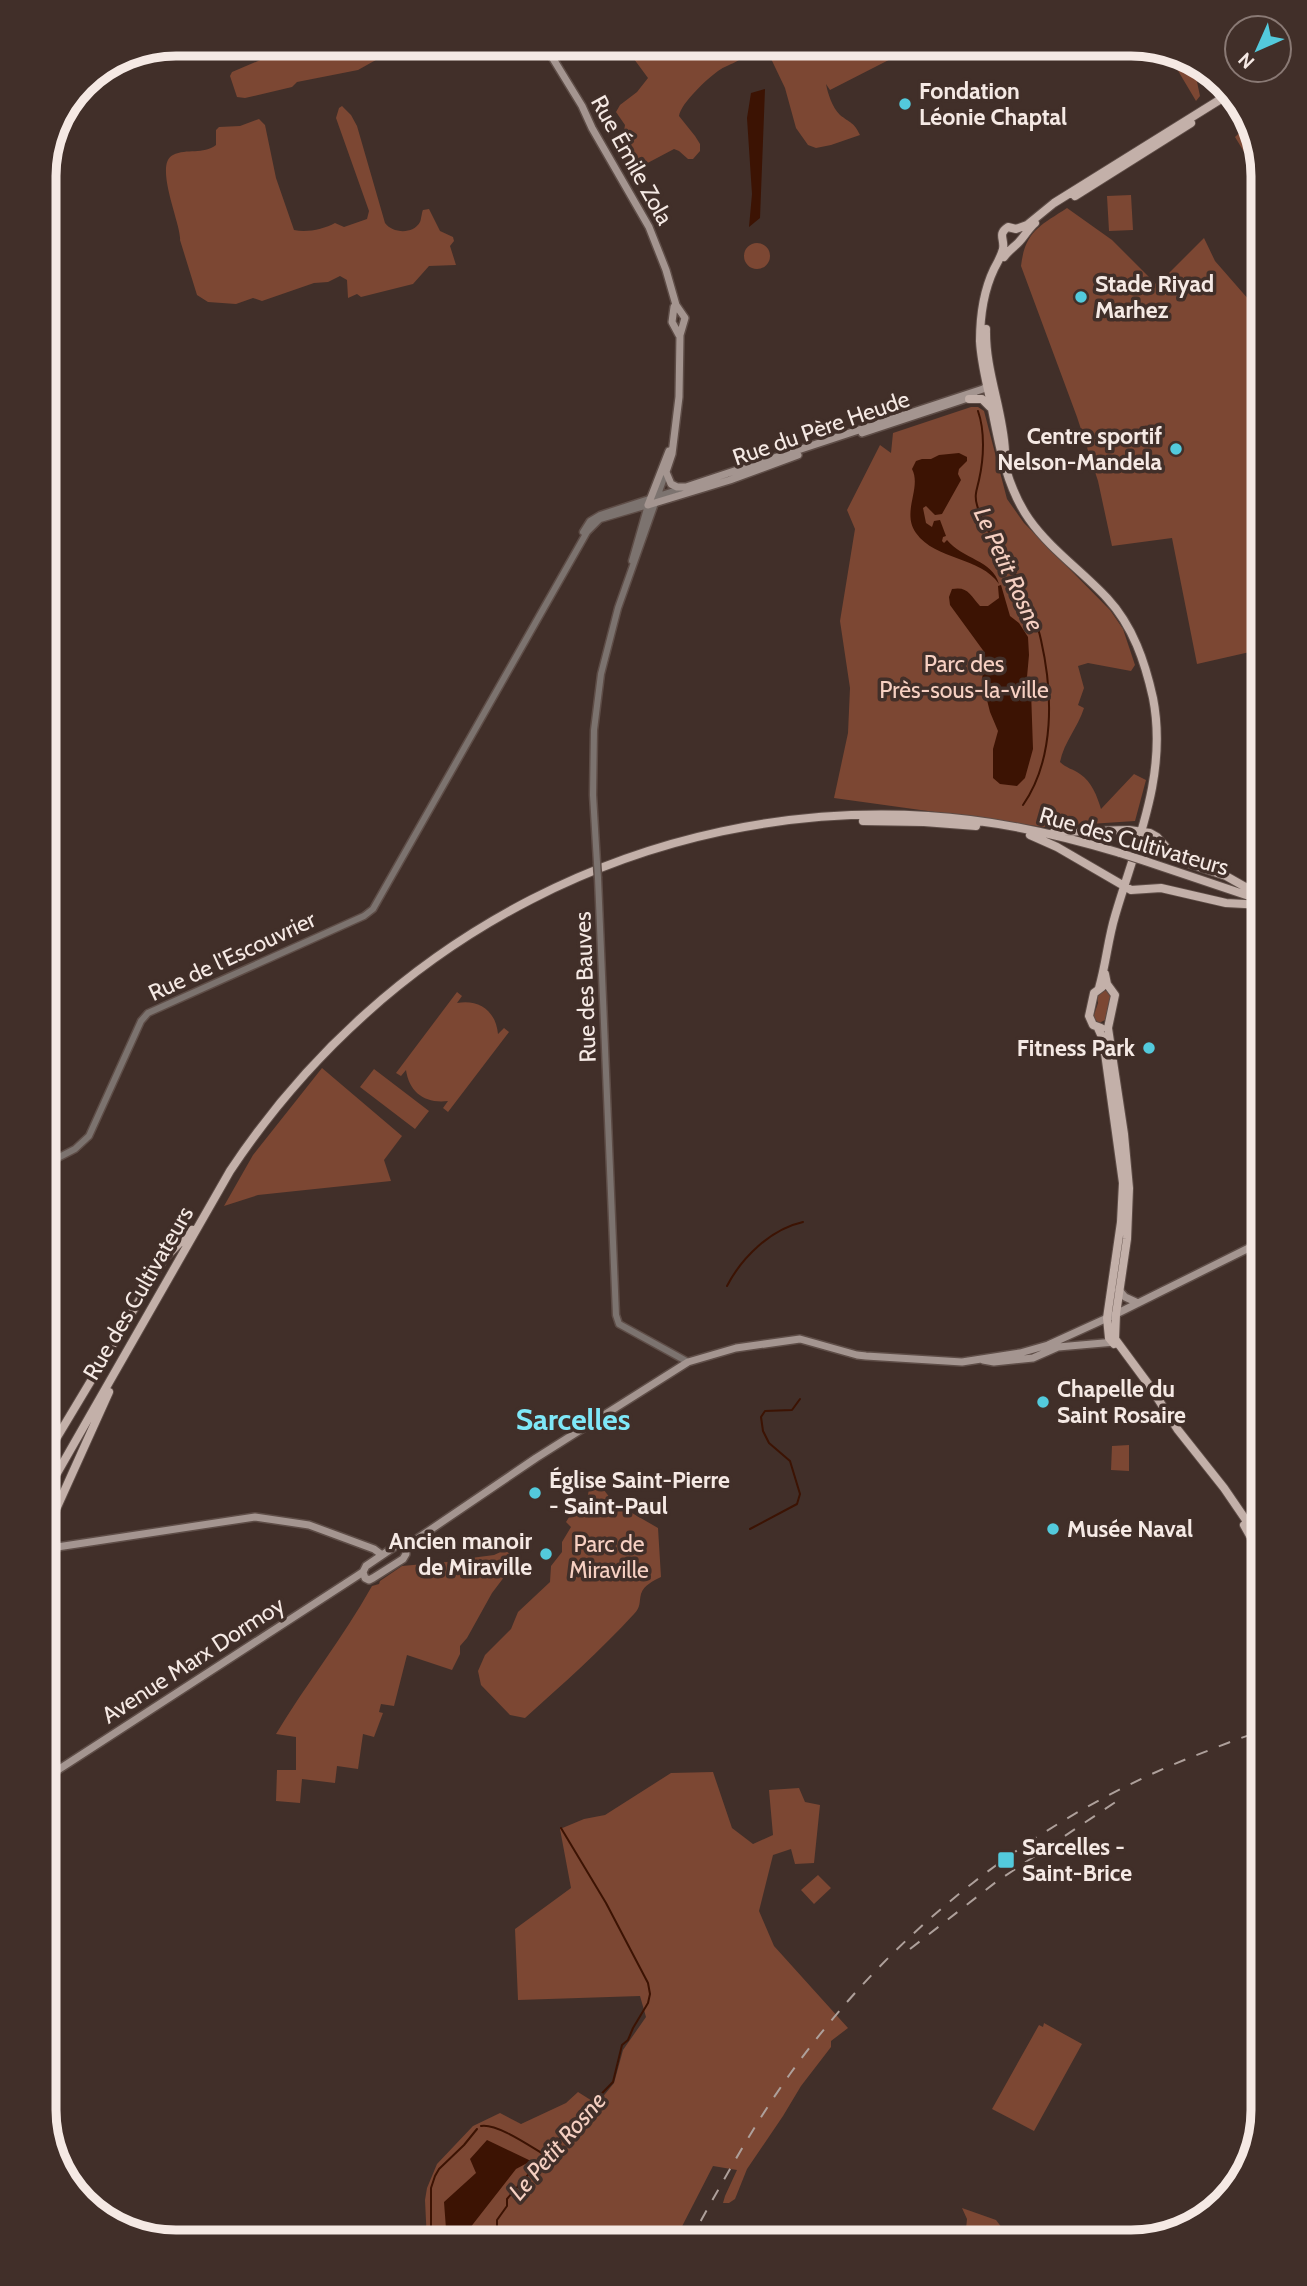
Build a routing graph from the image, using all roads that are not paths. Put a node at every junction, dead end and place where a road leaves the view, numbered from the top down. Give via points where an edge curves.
1 (551, 56) edge
2 (1222, 98) edge
3 (1225, 102) edge
4 (1178, 128) junction
5 (1016, 229) junction
6 (1020, 239) junction
7 (1008, 244) junction
8 (676, 319) junction
9 (680, 339) junction
10 (990, 389) junction
11 (969, 399) junction
12 (992, 409) junction
13 (673, 440) junction
14 (1006, 464) junction
15 (666, 472) junction
16 (686, 487) junction
17 (654, 498) junction
18 (630, 510) junction
19 (643, 521) junction
20 (577, 547) junction
21 (629, 573) junction
22 (1142, 832) junction
23 (1045, 833) junction
24 (1030, 835) junction
25 (1120, 855) junction
26 (1124, 887) junction
27 (1251, 893) edge
28 (1251, 897) edge
29 (1251, 902) edge
30 (1104, 971) junction
31 (1099, 988) junction
32 (1109, 988) junction
33 (1108, 1024) junction
34 (1098, 1028) junction
35 (56, 1159) edge
36 (220, 1190) junction
37 (215, 1199) junction
38 (1251, 1247) edge
39 (179, 1261) junction
40 (1119, 1290) junction
41 (1138, 1303) junction
42 (1111, 1316) junction
43 (1115, 1342) junction
44 (979, 1360) junction
45 (688, 1362) junction
46 (56, 1439) edge
47 (56, 1475) edge
48 (56, 1509) edge
49 (1251, 1527) edge
50 (1251, 1538) edge
51 (405, 1547) junction
52 (56, 1550) edge
53 (382, 1555) junction
54 (363, 1572) junction
55 (56, 1771) edge

1 - 8 main road, Rue Émile Zola via 652,234 666,270
2 - 4 main road
3 - 4 main road
4 - 5 main road
4 - 6 main road via 1058,206
5 - 6 main road
5 - 7 main road via 1003,230 1001,236
6 - 7 main road
7 - 10 main road via 989,281 982,314 981,354
8 - 9 main road, Rue Émile Zola
8 - 9 main road, Rue Émile Zola via 678,327 683,326
9 - 13 main road, Rue Émile Zola
10 - 11 main road, Rue du Père Heude
10 - 12 main road
10 - 14 main road via 1004,436
10 - 16 main road, Rue du Père Heude
11 - 12 main road via 982,399
11 - 17 main road, Rue du Père Heude via 730,480
12 - 14 main road
13 - 15 main road, Rue Émile Zola
13 - 17 main road, Rue Émile Zola
14 - 22 main road via 1016,495 1033,524 1107,598 1139,649 1156,735 1152,794
15 - 16 main road via 671,484
15 - 17 street, Rue Émile Zola
16 - 17 street, Rue du Père Heude
17 - 18 street, Rue de l'Escouvrier
17 - 19 street, Rue des Bauves
17 - 20 street, Rue de l'Escouvrier via 592,519
17 - 21 street, Rue des Bauves
18 - 19 street
18 - 20 street, Rue de l'Escouvrier via 597,521
19 - 21 street, Rue des Bauves
20 - 35 street, Rue de l'Escouvrier via 370,912 148,1013 89,1136
21 - 45 street, Rue des Bauves, bridge via 609,638 594,730 616,1315 619,1324
22 - 23 main road
22 - 26 main road
22 - 27 main road via 1154,835 1181,861 1226,876
23 - 25 main road, Rue des Cultivateurs
23 - 36 main road, Rue des Cultivateurs via 927,816 800,820 678,842 578,876 478,928 370,1008 285,1096
24 - 25 main road, Rue des Cultivateurs
24 - 26 main road
24 - 36 main road, Rue des Cultivateurs via 923,822 799,825 659,852 580,880 473,937 373,1011 314,1069
25 - 28 main road, Rue des Cultivateurs, bridge
26 - 29 main road via 1138,891 1161,888 1226,903
26 - 30 main road
30 - 31 main road
30 - 32 main road
31 - 32 main road
31 - 34 main road via 1089,1016
32 - 33 main road via 1115,997
33 - 34 main road
33 - 40 main road via 1129,1188
34 - 42 main road via 1104,1039 1123,1183
36 - 37 main road, Rue des Cultivateurs
37 - 39 main road, Rue des Cultivateurs
37 - 46 main road via 164,1259
38 - 41 main road
39 - 47 main road, Rue des Cultivateurs
39 - 48 main road via 111,1387
40 - 41 main road
40 - 42 main road
41 - 42 main road
42 - 43 main road
42 - 44 main road via 1048,1345
43 - 44 main road via 1058,1348 1026,1359
43 - 49 main road
43 - 50 main road
44 - 45 main road via 856,1355 800,1339 736,1348
45 - 51 main road
51 - 53 main road via 397,1545
51 - 54 main road via 403,1559 373,1578 365,1578
52 - 53 main road via 254,1517 309,1525
53 - 54 main road
54 - 55 main road, Avenue Marx Dormoy

